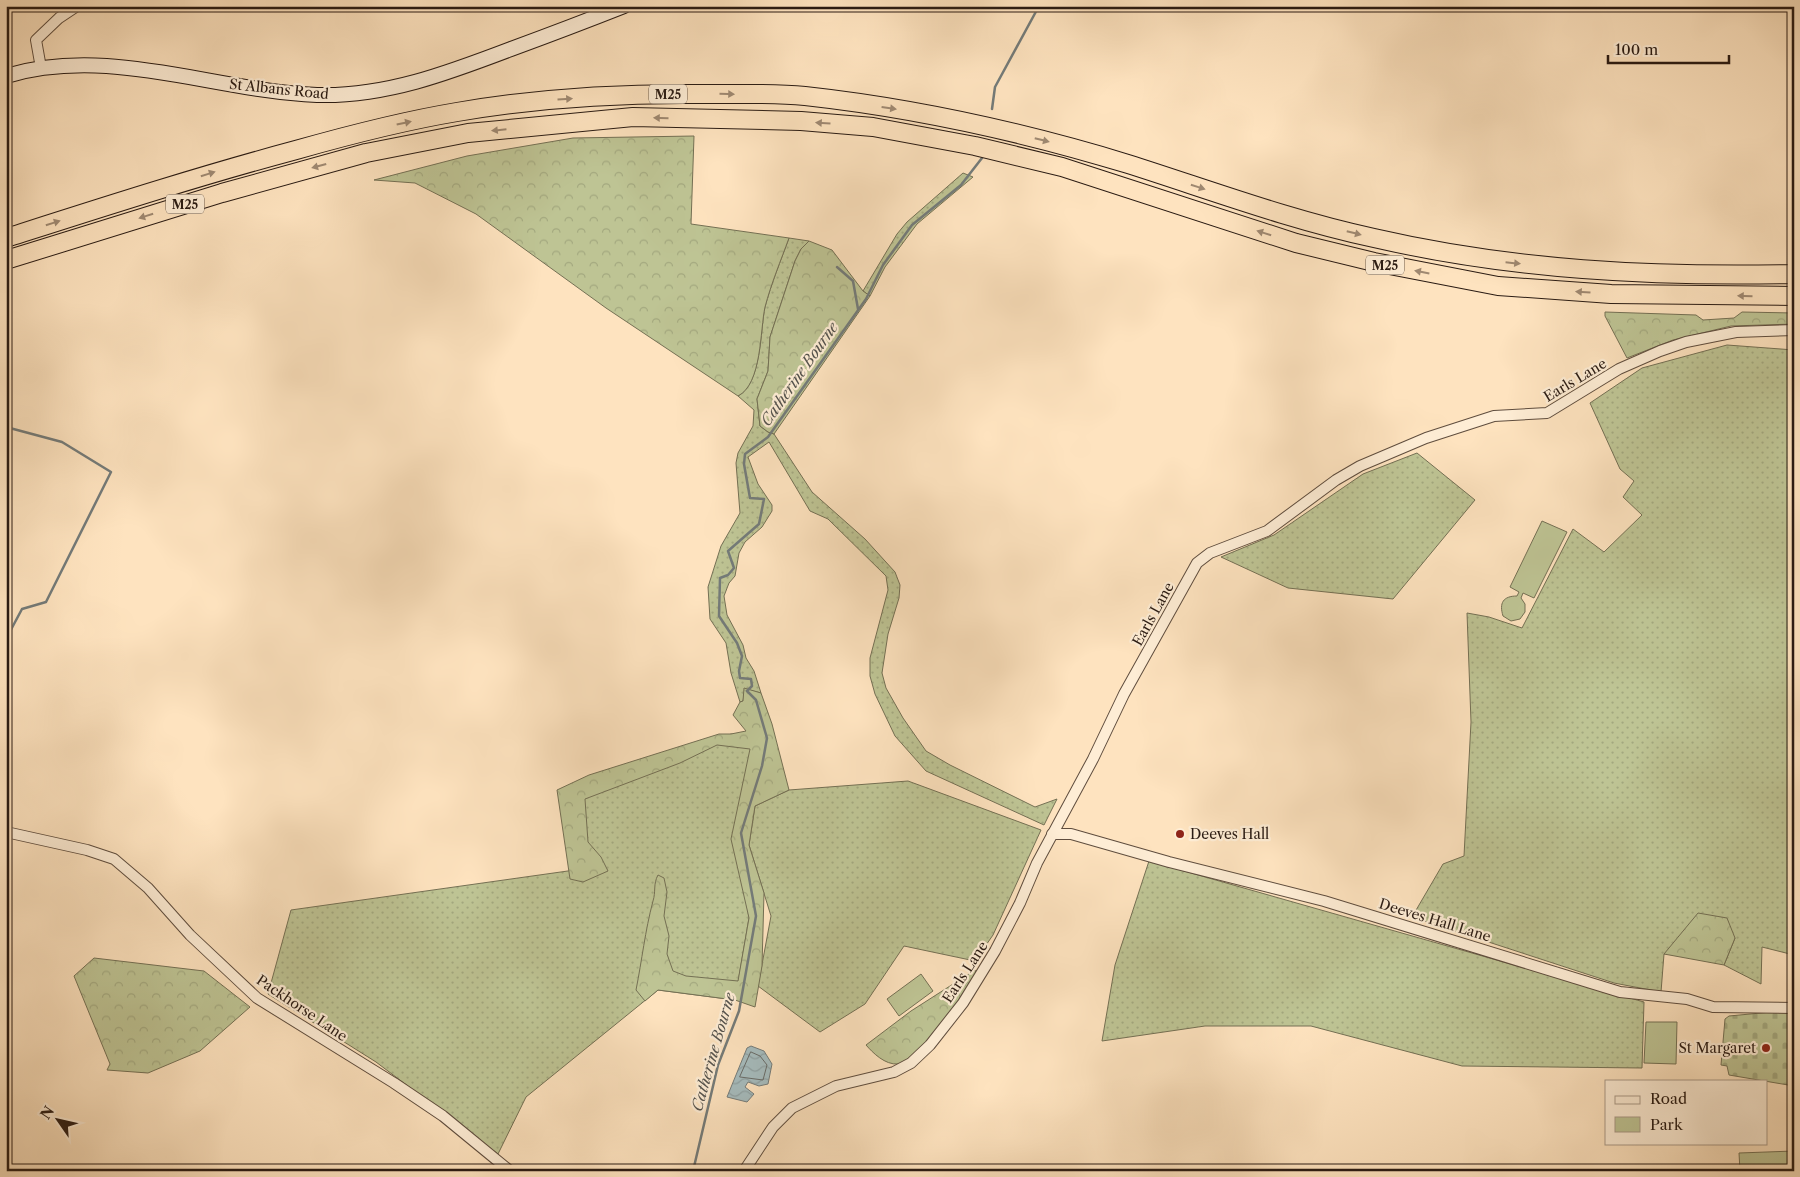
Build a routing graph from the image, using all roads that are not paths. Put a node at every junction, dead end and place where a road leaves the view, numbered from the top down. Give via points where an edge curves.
1 (77, 6) edge
2 (624, 6) edge
3 (41, 68) junction
4 (6, 76) edge
5 (6, 238) edge
6 (6, 260) edge
7 (1794, 274) edge
8 (1794, 296) edge
9 (1794, 330) edge
10 (1062, 816) junction
11 (6, 832) edge
12 (1052, 834) junction
13 (1072, 834) junction
14 (1794, 1008) edge
15 (510, 1171) edge
16 (744, 1171) edge

1 - 3 street via 36,40
2 - 3 main road, St Albans Road via 427,79 359,93 318,95 268,90 156,71 101,66
3 - 4 main road, St Albans Road
5 -> 7 highway, M25 via 218,171 356,133 456,112 549,101 668,94 798,96 898,109 988,127 1125,163 1304,221 1376,239 1498,262 1648,274
8 -> 6 highway, M25 via 1611,294 1498,286 1296,243 1062,167 983,148 873,127 800,121 633,117 468,134 366,154 222,193
9 - 10 street, Earls Lane via 1736,332 1686,342 1619,369 1547,413 1494,416 1426,438 1360,466 1267,530 1210,553 1197,563 1124,694
10 - 12 street, Earls Lane
10 - 13 street
11 - 15 street, Packhorse Lane via 114,859 148,888 190,935 258,998 435,1110
12 - 13 street, Deeves Hall Lane
12 - 16 street, Earls Lane via 995,951 963,1003 930,1045 912,1064 894,1072 836,1086 792,1108 773,1127
13 - 14 street, Deeves Hall Lane via 1178,865 1324,901 1620,992 1687,999 1713,1007

